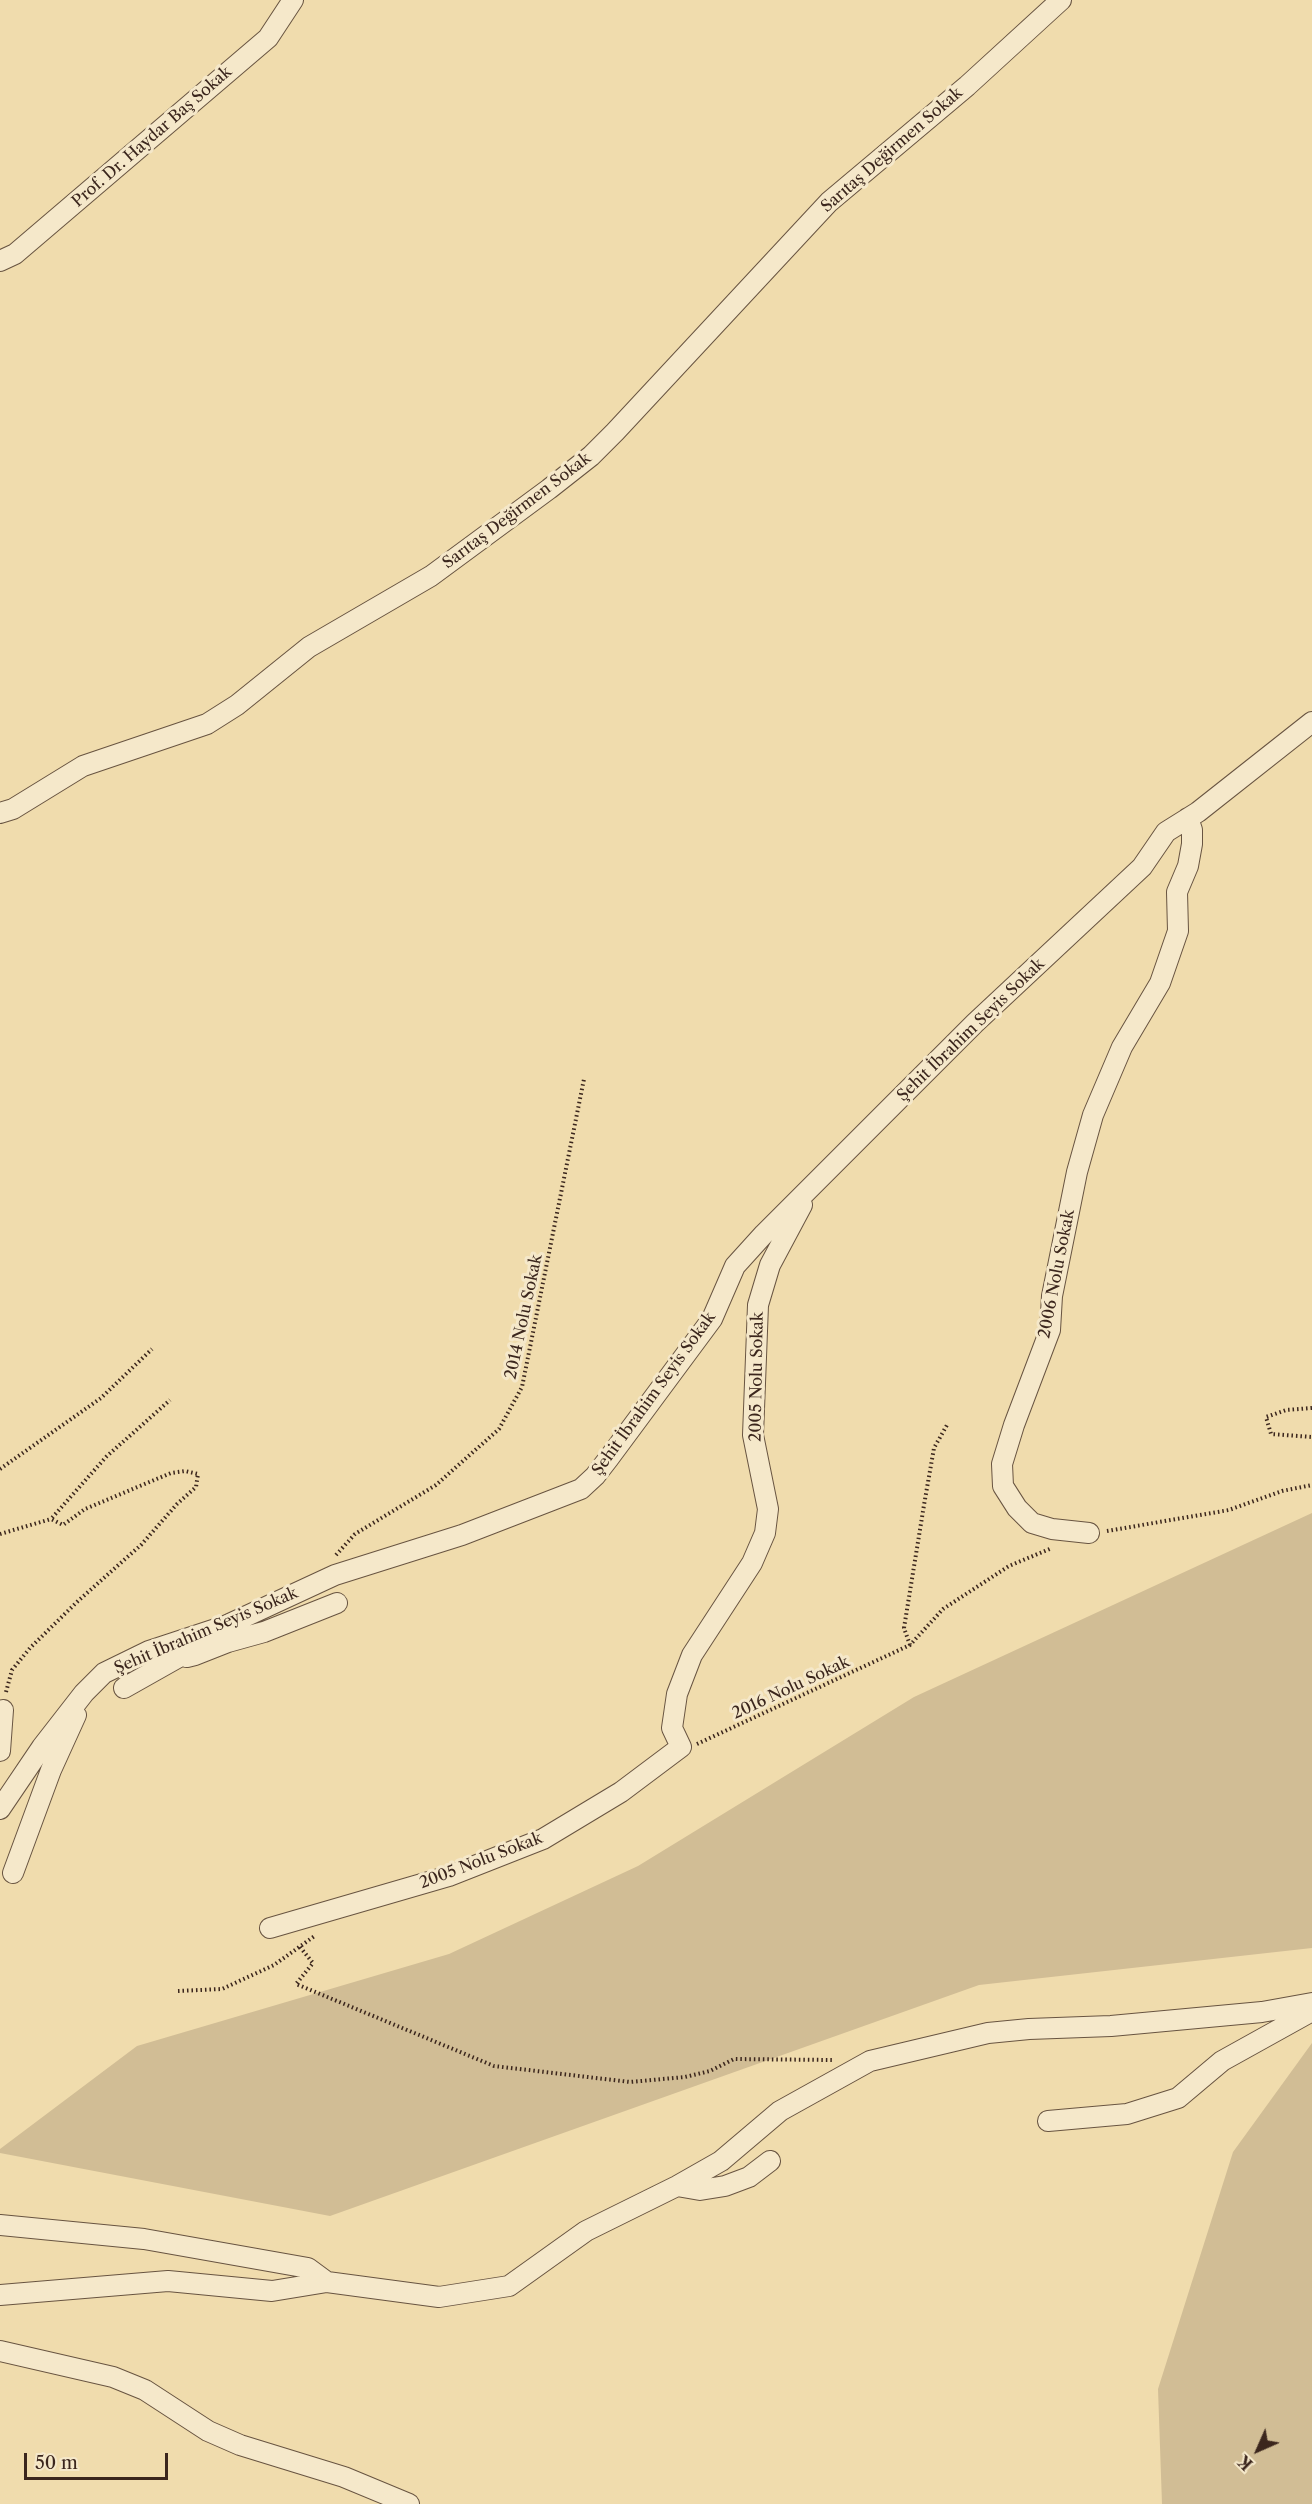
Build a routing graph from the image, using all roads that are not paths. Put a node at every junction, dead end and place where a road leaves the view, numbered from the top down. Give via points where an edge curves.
1 (293, 0) edge
2 (1061, 0) edge
3 (0, 261) edge
4 (1312, 722) edge
5 (0, 813) edge
6 (1188, 818) junction
7 (812, 1186) junction
8 (1089, 1533) road end
9 (337, 1603) dead end
10 (176, 1644) junction
11 (124, 1688) dead end
12 (84, 1693) junction
13 (3, 1710) road end
14 (0, 1751) edge
15 (0, 1809) edge
16 (13, 1873) dead end
17 (270, 1928) dead end
18 (1312, 2003) edge
19 (1312, 2011) edge
20 (1048, 2121) dead end
21 (770, 2161) dead end
22 (677, 2186) junction
23 (0, 2224) edge
24 (327, 2282) junction
25 (0, 2295) edge
26 (0, 2351) edge
27 (409, 2504) edge

1 - 3 street, Prof. Dr. Haydar Baş Sokak via 268,38 15,255
2 - 5 street, Sarıtaş Değirmen Sokak via 967,87 829,202 615,432 549,489 430,576 309,647 207,724 83,766
4 - 6 street, Şehit İbrahim Seyis Sokak
6 - 7 street, Şehit İbrahim Seyis Sokak via 1166,832 1142,867 975,1023
6 - 8 street, 2006 Nolu Sokak via 1192,844 1177,892 1178,931 1160,983 1122,1047 1094,1115 1077,1172 1052,1296 1050,1330 1002,1464 1003,1486 1032,1523
7 - 10 street, Şehit İbrahim Seyis Sokak via 735,1266 712,1319 609,1458 581,1489 462,1535 323,1581
7 - 17 street, 2005 Nolu Sokak via 770,1265 758,1305 753,1435 768,1509 765,1533 752,1563 693,1655 677,1694 672,1728 681,1747 621,1792 543,1839 450,1876
9 - 10 street via 195,1655 187,1657
10 - 11 street via 179,1657
10 - 12 street, Şehit İbrahim Seyis Sokak via 149,1651 105,1673
12 - 15 street, Şehit İbrahim Seyis Sokak
12 - 16 street
13 - 14 street
18 - 22 street via 1262,2012 1123,2025 988,2033 870,2061 780,2111 721,2161
19 - 20 street via 1222,2061 1178,2098 1127,2114
21 - 22 street via 749,2177 725,2186 700,2190
22 - 24 street via 586,2231 509,2286 439,2297
23 - 24 street via 144,2239 308,2268
24 - 25 street via 272,2291 168,2281
26 - 27 street via 113,2376 240,2445 344,2477

